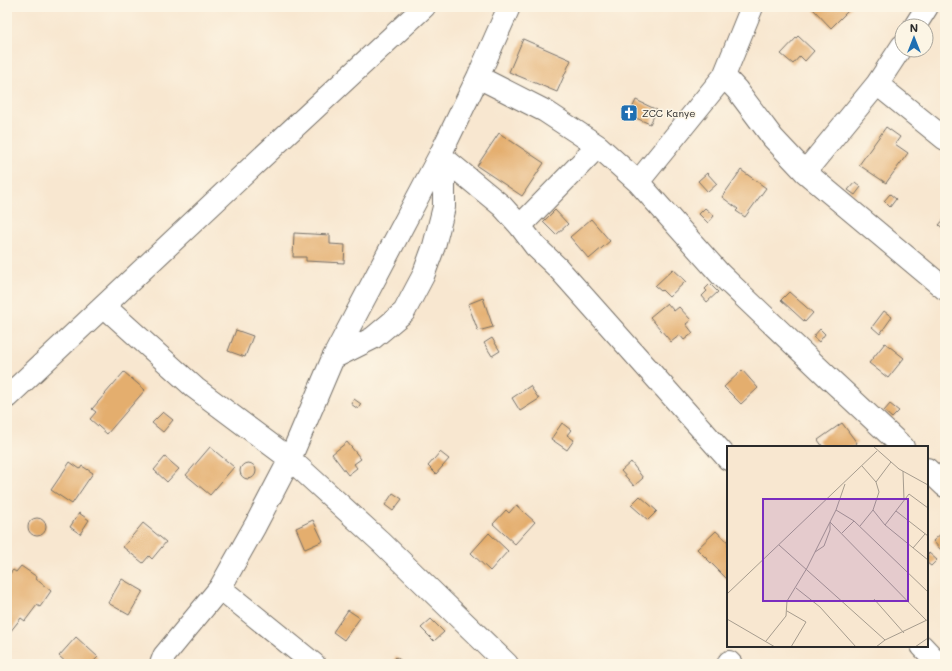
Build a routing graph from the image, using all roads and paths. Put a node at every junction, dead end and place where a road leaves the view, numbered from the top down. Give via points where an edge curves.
1 (424, 7) edge
2 (509, 7) edge
3 (752, 7) edge
4 (927, 7) edge
5 (920, 18) edge
6 (894, 58) edge
7 (724, 76) junction
8 (478, 77) junction
9 (877, 84) junction
10 (945, 139) edge
11 (598, 146) junction
12 (440, 155) junction
13 (805, 172) junction
14 (638, 182) junction
15 (520, 226) junction
16 (945, 289) edge
17 (104, 306) junction
18 (333, 358) junction
19 (7, 397) edge
20 (902, 446) edge
21 (727, 458) edge
22 (290, 459) junction
23 (928, 470) edge
24 (945, 486) edge
25 (220, 588) junction
26 (923, 647) edge
27 (160, 664) edge
28 (314, 664) edge
29 (506, 664) edge
30 (939, 664) edge

1 - 17 street
2 - 8 street
3 - 7 street
4 - 5 street
6 - 9 street
7 - 13 street via 773,138
7 - 14 street
8 - 11 street via 545,111
8 - 12 street
9 - 10 street
9 - 13 street
11 - 14 street
11 - 15 street
12 - 15 street via 502,206
12 - 18 street
12 - 18 street via 444,207 434,246 404,312 373,338
13 - 16 street
14 - 20 street via 720,274
15 - 21 street via 535,246 558,268
17 - 19 street
17 - 22 street via 195,388
18 - 22 street
22 - 25 street
22 - 29 street via 381,542
23 - 24 street
25 - 27 street
25 - 28 street
26 - 30 street

